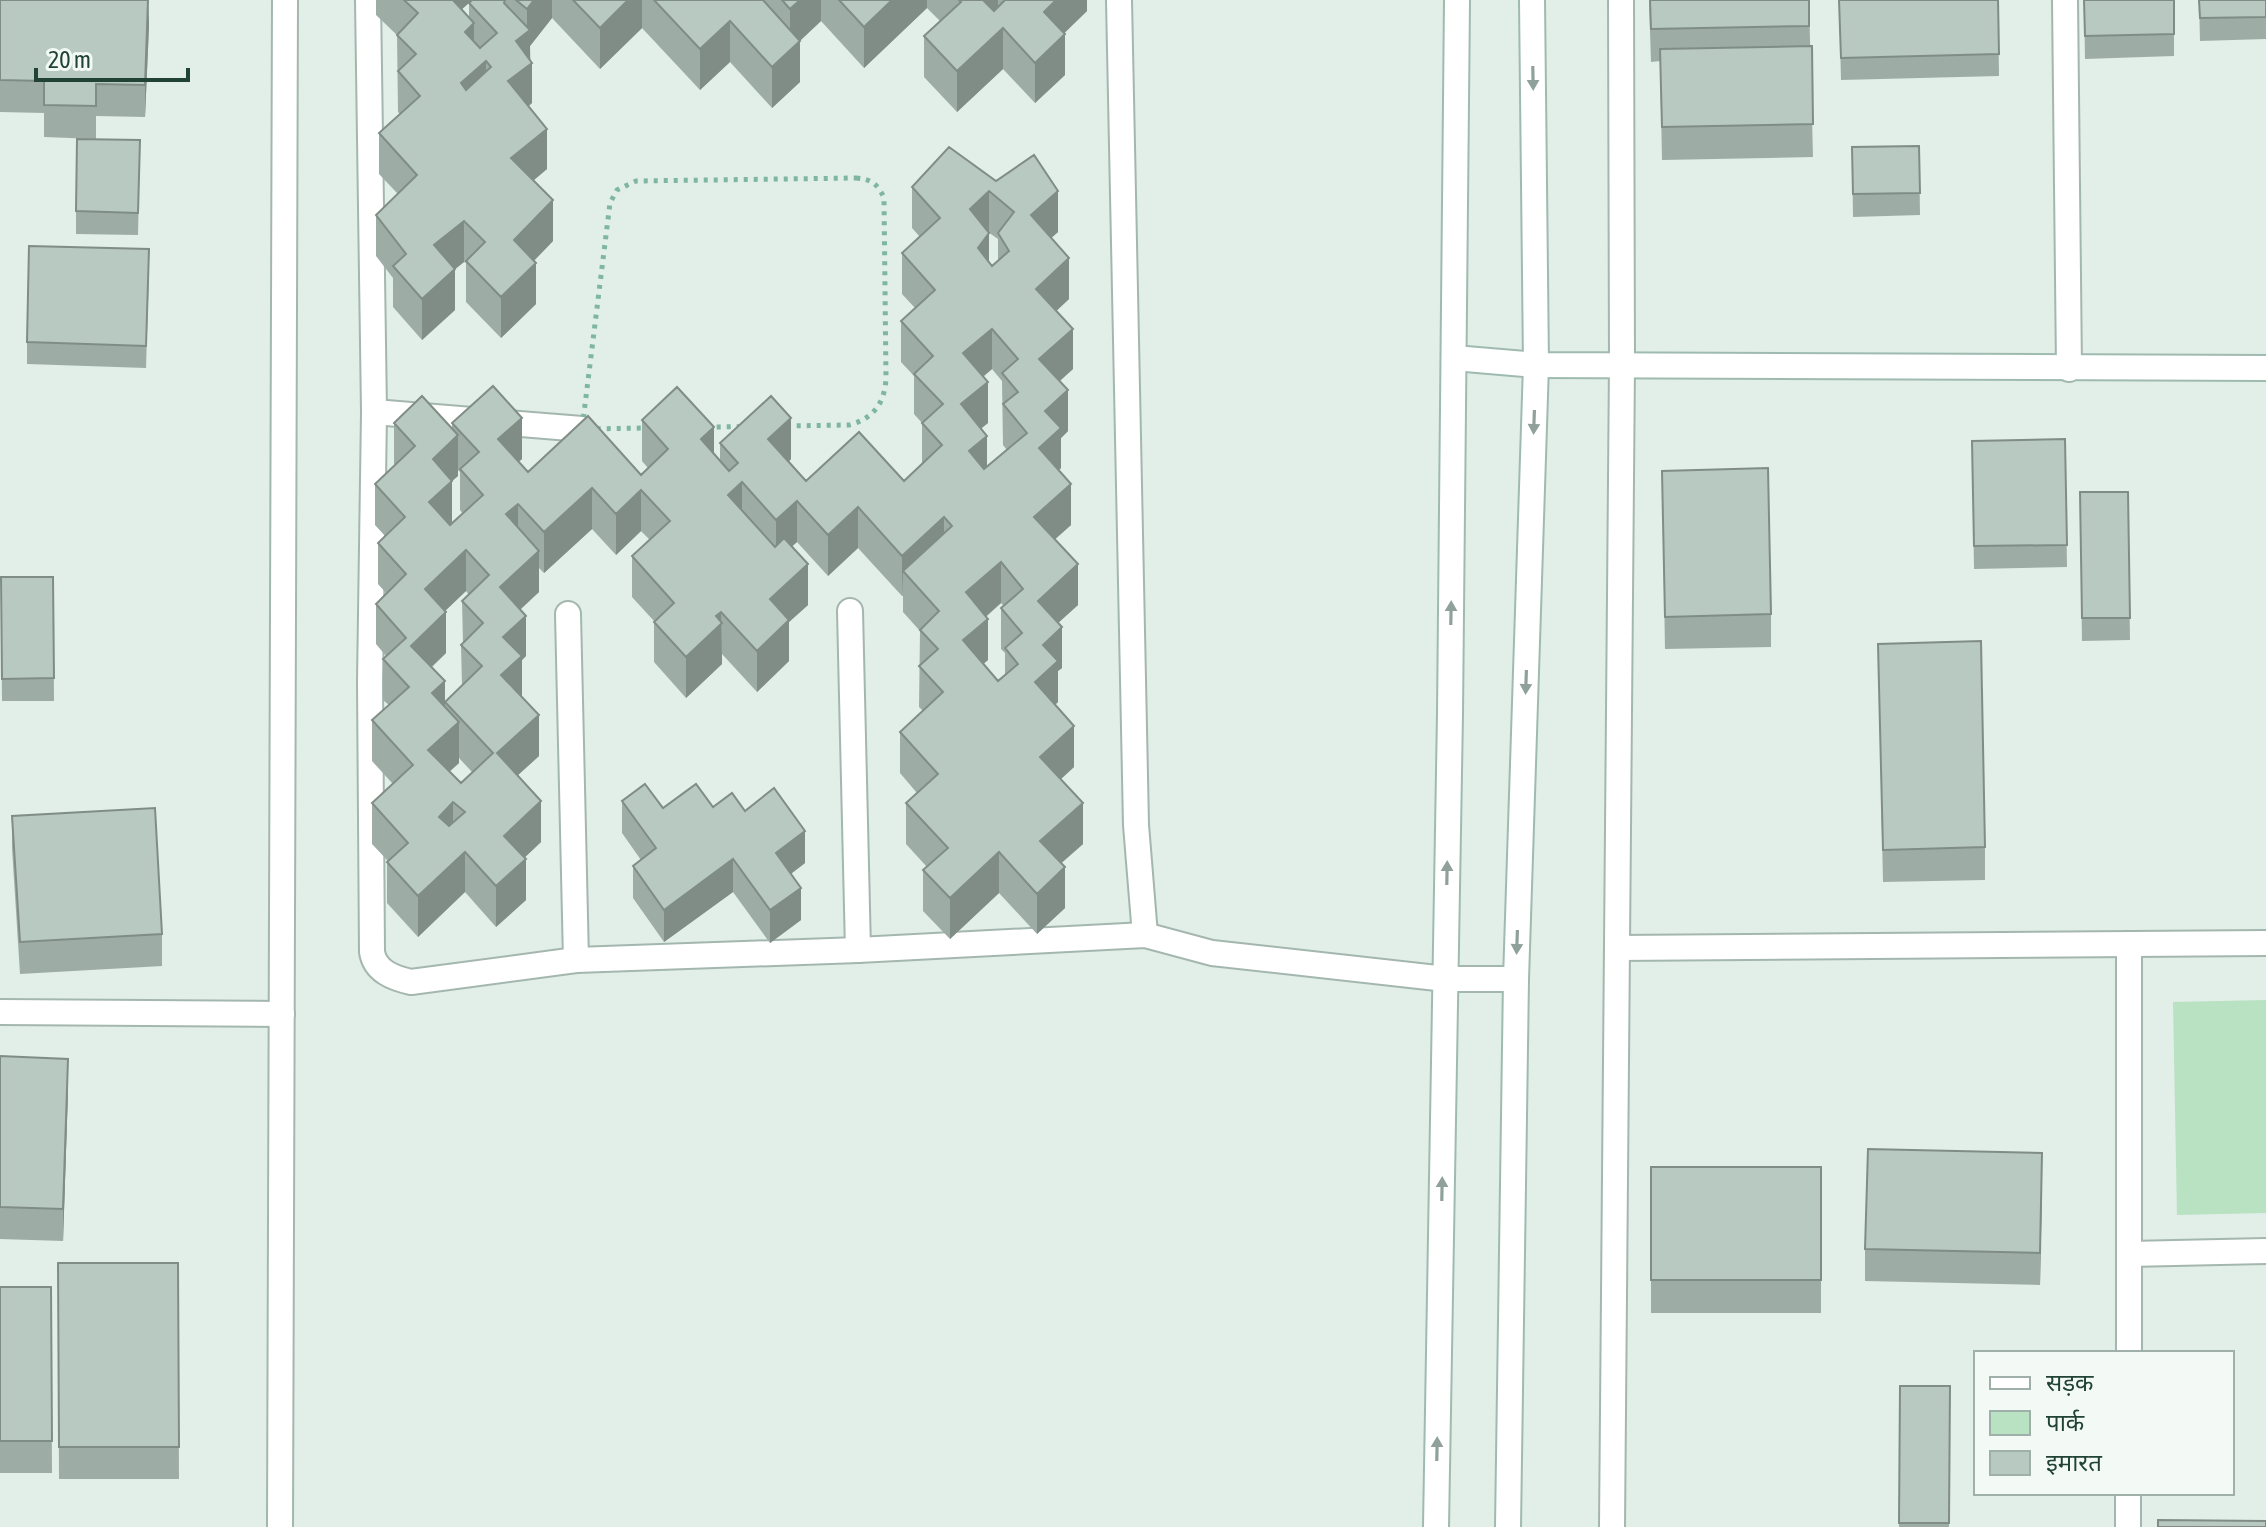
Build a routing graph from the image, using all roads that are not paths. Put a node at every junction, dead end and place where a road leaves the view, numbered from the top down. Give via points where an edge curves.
1 (285, 0) edge
2 (368, 0) edge
3 (1119, 0) edge
4 (1457, 0) edge
5 (1532, 0) edge
6 (1621, 0) edge
7 (2065, 0) edge
8 (1454, 358) junction
9 (1622, 363) junction
10 (1536, 365) junction
11 (2266, 368) edge
12 (2069, 369) junction
13 (374, 412) junction
14 (582, 429) edge
15 (850, 611) dead end
16 (568, 614) dead end
17 (1145, 935) junction
18 (2266, 943) edge
19 (2129, 944) junction
20 (1617, 948) junction
21 (858, 950) junction
22 (576, 960) junction
23 (1446, 979) junction
24 (1516, 979) junction
25 (0, 1012) edge
26 (282, 1014) junction
27 (2266, 1251) edge
28 (2129, 1254) junction
29 (2129, 1351) edge
30 (2128, 1495) edge
31 (280, 1527) edge
32 (1436, 1527) edge
33 (1508, 1527) edge
34 (1612, 1527) edge
35 (2128, 1527) edge

1 - 26 street
2 - 13 street
3 - 17 street via 1136,825
4 - 8 street
5 -> 10 street
6 - 9 street
7 - 12 street
8 - 10 street
23 -> 8 street
9 - 10 street
9 - 12 street
9 - 20 street
10 -> 24 street
11 - 12 street
13 - 14 street
13 - 22 street via 373,961 396,979 411,982
15 - 21 street
16 - 22 street
17 - 21 street
17 - 23 street via 1212,953
18 - 19 street
19 - 20 street
19 - 28 street
20 - 34 street
21 - 22 street
23 - 24 street
32 -> 23 street
24 - 33 street
25 - 26 street
26 - 31 street
27 - 28 street
28 - 29 street
30 - 35 street

